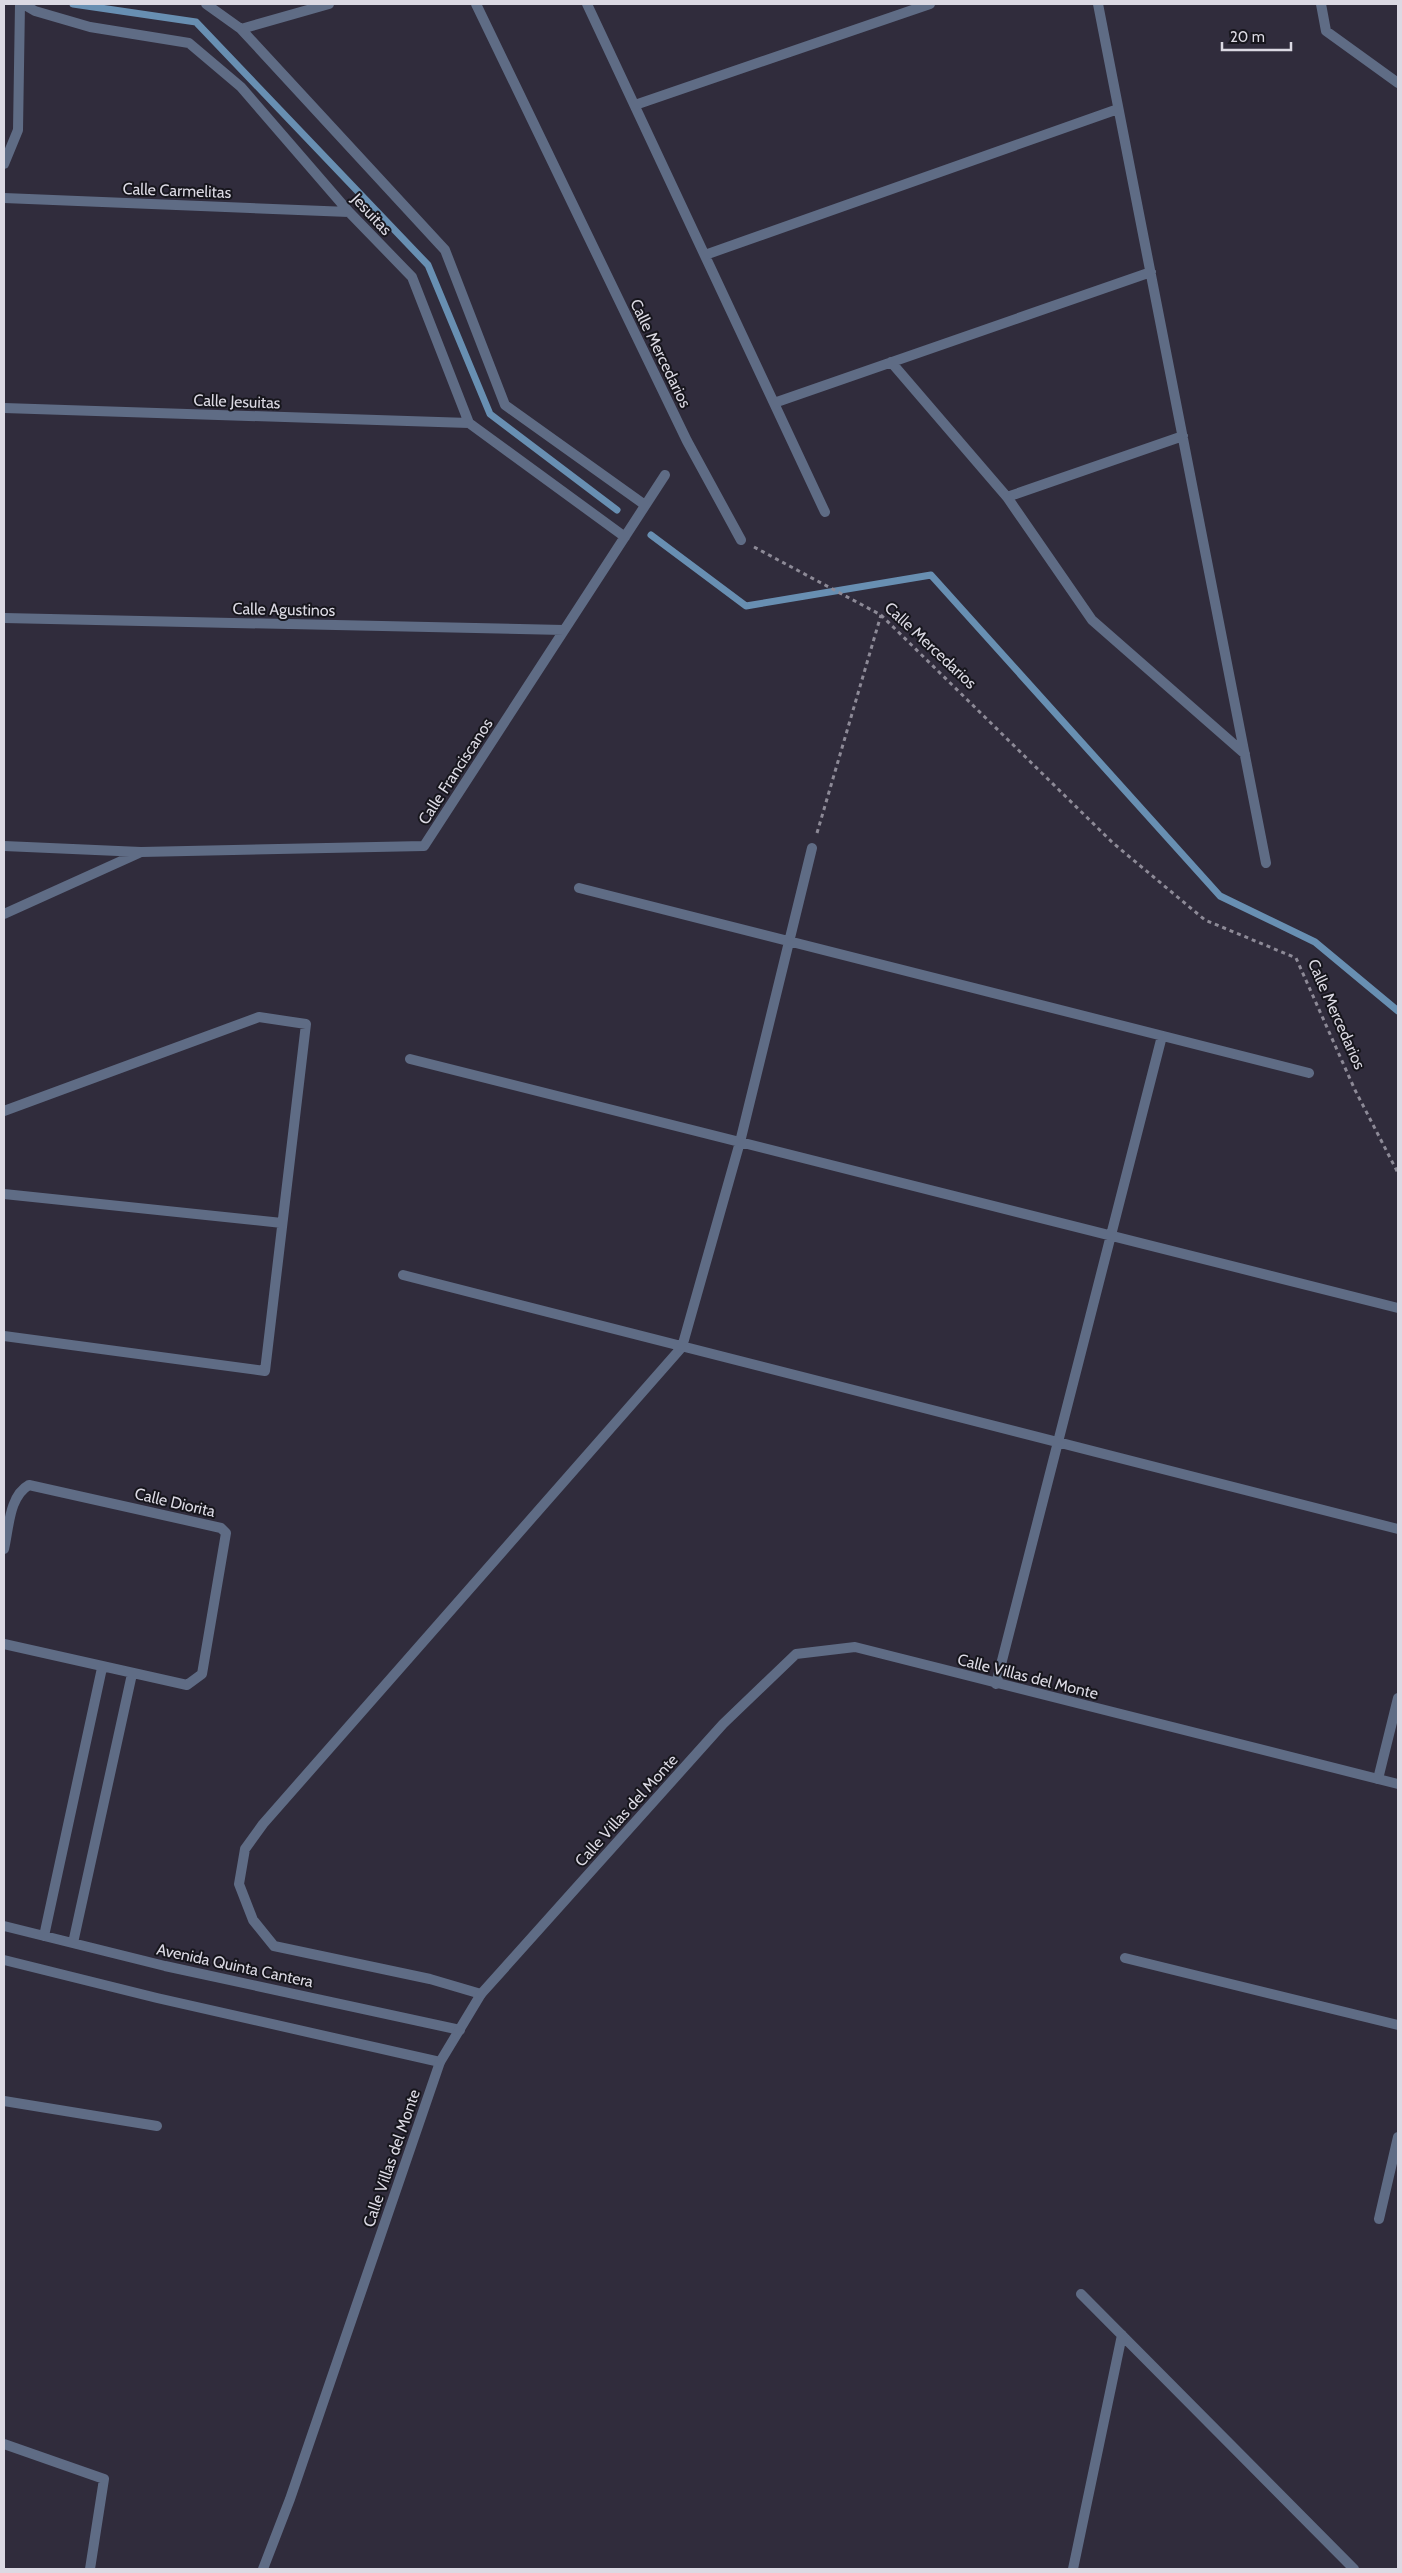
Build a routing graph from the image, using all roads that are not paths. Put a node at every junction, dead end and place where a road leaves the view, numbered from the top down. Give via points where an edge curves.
1 (21, 4) edge
2 (206, 4) edge
3 (329, 4) edge
4 (476, 4) edge
5 (587, 4) edge
6 (930, 4) edge
7 (1098, 4) edge
8 (1321, 4) edge
9 (241, 29) junction
10 (1398, 83) edge
11 (635, 105) junction
12 (1118, 109) junction
13 (4, 164) edge
14 (4, 198) edge
15 (349, 212) junction
16 (705, 255) junction
17 (1150, 272) junction
18 (891, 362) junction
19 (774, 403) junction
20 (4, 408) edge
21 (469, 423) junction
22 (1183, 436) junction
23 (666, 475) dead end
24 (1007, 497) junction
25 (645, 505) junction
26 (825, 512) dead end
27 (625, 536) junction
28 (741, 540) road end
29 (4, 618) edge
30 (564, 630) junction
31 (1245, 754) junction
32 (4, 846) edge
33 (812, 848) road end
34 (141, 852) junction
35 (1266, 863) dead end
36 (579, 888) dead end
37 (4, 914) edge
38 (789, 941) junction
39 (1162, 1036) junction
40 (410, 1059) dead end
41 (1309, 1073) dead end
42 (4, 1111) edge
43 (740, 1142) junction
44 (4, 1194) edge
45 (282, 1224) junction
46 (1111, 1236) junction
47 (403, 1276) dead end
48 (1398, 1308) edge
49 (4, 1336) edge
50 (682, 1346) junction
51 (1058, 1442) junction
52 (1398, 1529) edge
53 (4, 1548) edge
54 (4, 1644) edge
55 (102, 1668) junction
56 (132, 1674) junction
57 (996, 1684) junction
58 (1398, 1698) edge
59 (1378, 1780) junction
60 (1398, 1784) edge
61 (4, 1926) edge
62 (44, 1936) junction
63 (73, 1943) junction
64 (1125, 1958) dead end
65 (4, 1960) edge
66 (481, 1994) junction
67 (1398, 2025) edge
68 (460, 2030) junction
69 (440, 2062) junction
70 (4, 2101) edge
71 (157, 2126) dead end
72 (1398, 2138) edge
73 (1379, 2219) dead end
74 (1081, 2294) dead end
75 (1122, 2335) junction
76 (4, 2444) edge
77 (90, 2569) edge
78 (263, 2569) edge
79 (1073, 2569) edge
80 (1354, 2569) edge

1 - 13 street via 18,130
1 - 15 street, Jesuitas via 90,27 190,43 241,87
2 - 9 street, Jesuitas
3 - 9 street
4 - 28 street, Calle Mercedarios via 686,441
5 - 11 street
6 - 11 street
7 - 12 street
8 - 10 street via 1326,31
9 - 25 street, Jesuitas via 445,250 505,404
11 - 16 street
12 - 16 street
12 - 17 street
14 - 15 street, Calle Carmelitas
15 - 21 street, Jesuitas via 412,277
16 - 19 street
17 - 18 street
17 - 22 street
18 - 19 street
18 - 24 street
19 - 26 street
20 - 21 street, Calle Jesuitas
21 - 27 street
22 - 24 street
22 - 31 street
23 - 25 street, Calle Franciscanos
24 - 31 street via 1092,620
25 - 27 street, Calle Franciscanos
27 - 30 street, Calle Franciscanos
29 - 30 street, Calle Agustinos
30 - 34 street, Calle Franciscanos via 424,846
31 - 35 street
32 - 34 street, Calle Franciscanos
33 - 38 street
34 - 37 street, Calle Franciscanos
36 - 38 street
38 - 39 street
38 - 43 street
39 - 41 street
39 - 46 street
40 - 43 street
42 - 45 street via 259,1017 306,1024
43 - 46 street
43 - 50 street
44 - 45 street
45 - 49 street via 265,1371
46 - 48 street
46 - 51 street
47 - 50 street
50 - 51 street
50 - 66 street via 269,1817 245,1849 239,1884 253,1920 274,1946 430,1979
51 - 52 street
51 - 57 street
53 - 56 street, Calle Diorita via 16,1498 20,1490 29,1485 221,1528 226,1532 202,1674 187,1685
54 - 55 street, Calle Diorita
55 - 56 street, Calle Diorita
55 - 62 street
56 - 63 street
57 - 59 street, Calle Villas del Monte
57 - 66 street, Calle Villas del Monte via 855,1647 796,1654 723,1724
58 - 59 street
59 - 60 street, Calle Villas del Monte
61 - 62 street, Avenida Quinta Cantera
62 - 63 street, Avenida Quinta Cantera
63 - 68 street, Avenida Quinta Cantera
64 - 67 street
65 - 69 street
66 - 68 street, Calle Villas del Monte
68 - 69 street, Calle Villas del Monte
69 - 78 street, Calle Villas del Monte
70 - 71 street
72 - 73 street
74 - 75 street
75 - 79 street
75 - 80 street
76 - 77 street via 104,2479

